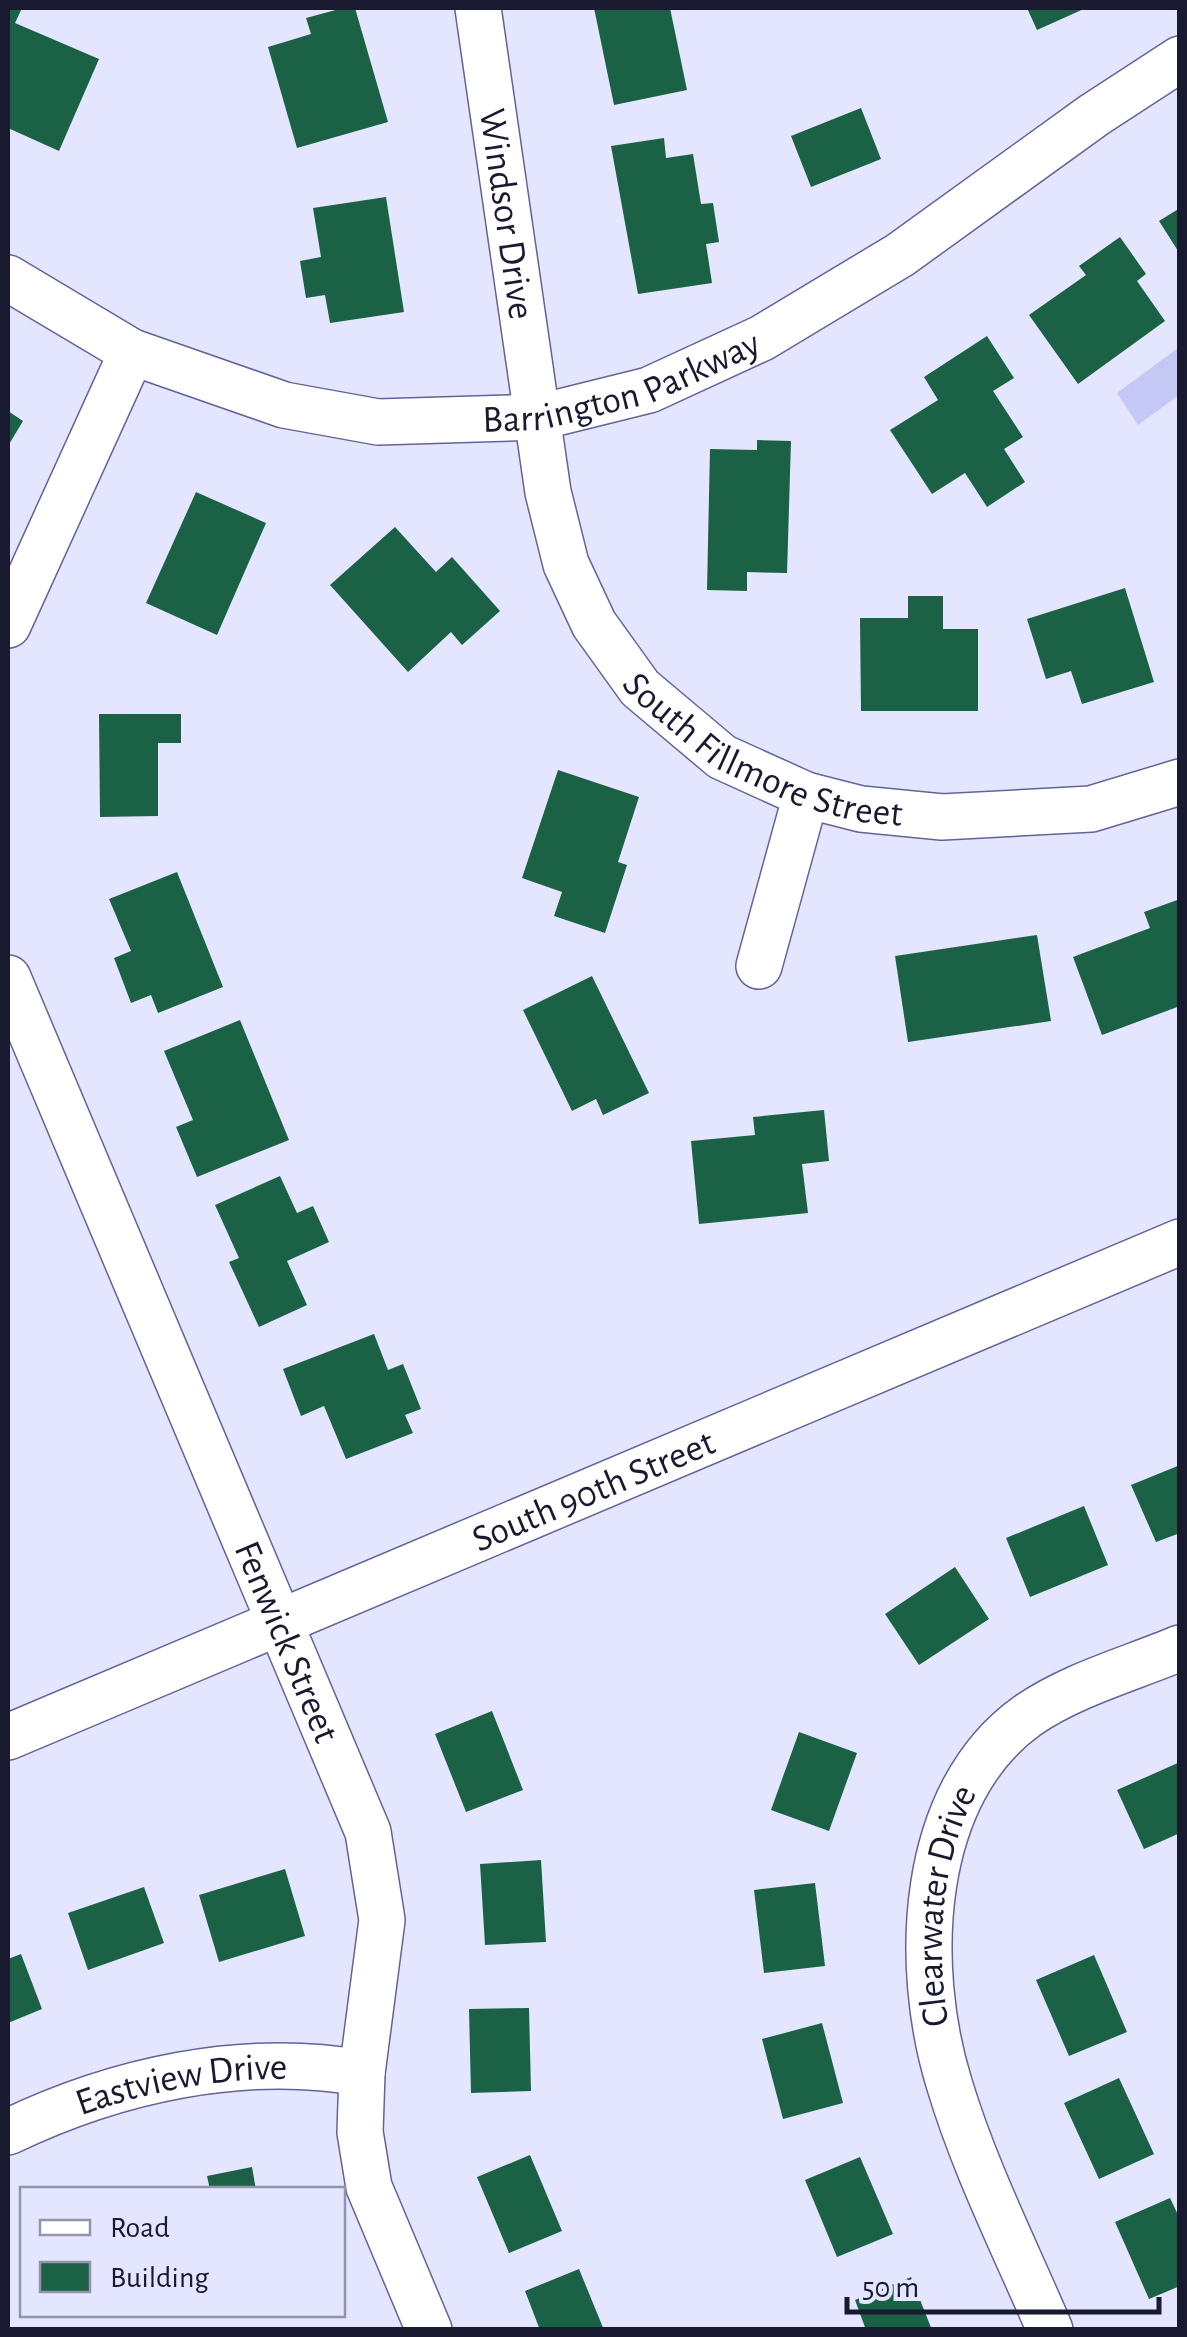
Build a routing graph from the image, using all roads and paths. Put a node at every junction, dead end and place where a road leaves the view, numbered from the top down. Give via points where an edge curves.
1 (478, 8) edge
2 (1180, 60) edge
3 (8, 278) edge
4 (132, 352) junction
5 (540, 417) junction
6 (8, 625) edge
7 (1180, 782) edge
8 (806, 795) junction
9 (759, 966) dead end
10 (8, 978) edge
11 (1180, 1242) edge
12 (277, 1622) junction
13 (1180, 1648) edge
14 (8, 1736) edge
15 (362, 2072) junction
16 (8, 2132) edge
17 (429, 2330) edge
18 (1050, 2330) edge

1 - 5 street, Windsor Drive
2 - 5 street, Barrington Parkway via 900,255 762,338 649,390
3 - 4 street, Barrington Parkway
4 - 5 street, Barrington Parkway via 284,404 378,422
4 - 6 street
5 - 8 street, South Fillmore Street via 548,492 566,564 594,624 640,688 722,757
7 - 8 street, South Fillmore Street via 1092,809 942,816 861,809
8 - 9 street
10 - 12 street, Fenwick Street
11 - 12 street, South 90th Street
12 - 14 street, South 90th Street
12 - 15 street, Fenwick Street via 368,1832 382,1920
13 - 18 street, Clearwater Drive via 1053,1701 1003,1738 964,1791 933,1890 930,1955 947,2078
15 - 16 street, Eastview Drive via 284,2062 148,2081
15 - 17 street, Fenwick Street via 360,2132 369,2187

